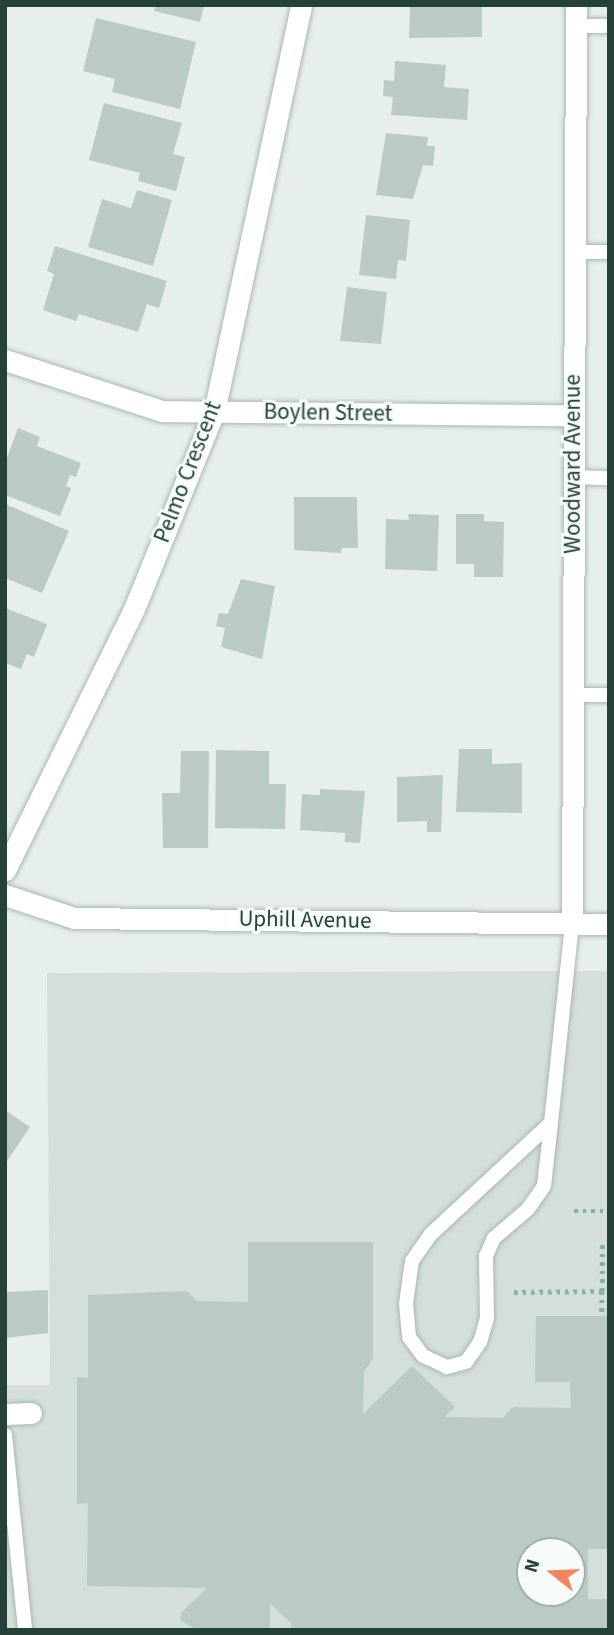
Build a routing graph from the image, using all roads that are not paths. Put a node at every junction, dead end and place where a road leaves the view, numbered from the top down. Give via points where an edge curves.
1 (301, 5) edge
2 (576, 15) edge
3 (609, 26) edge
4 (574, 251) junction
5 (609, 252) edge
6 (5, 360) edge
7 (214, 412) junction
8 (574, 415) junction
9 (573, 477) junction
10 (609, 478) edge
11 (573, 695) junction
12 (609, 695) edge
13 (5, 870) edge
14 (5, 895) edge
15 (572, 924) junction
16 (609, 924) edge
17 (551, 1123) junction
18 (32, 1413) dead end
19 (5, 1414) edge
20 (5, 1435) edge
21 (25, 1630) edge

1 - 7 street, Pelmo Crescent
2 - 3 lane
2 - 4 street, Woodward Avenue
4 - 5 lane
4 - 8 street, Woodward Avenue
6 - 7 street, Boylen Street via 162,411
7 - 8 street, Boylen Street
7 - 13 street, Pelmo Crescent via 134,609
8 - 9 street, Woodward Avenue
9 - 10 lane
9 - 11 street, Woodward Avenue
11 - 12 lane
11 - 15 street, Woodward Avenue
14 - 15 street, Uphill Avenue via 74,918
15 - 16 street, Uphill Avenue
15 - 17 lane
17 - 17 lane via 431,1234 412,1261 406,1304 408,1337 423,1356 447,1367 466,1363 480,1342 487,1318 486,1256 494,1238 528,1209 544,1186
18 - 19 street
20 - 21 lane

